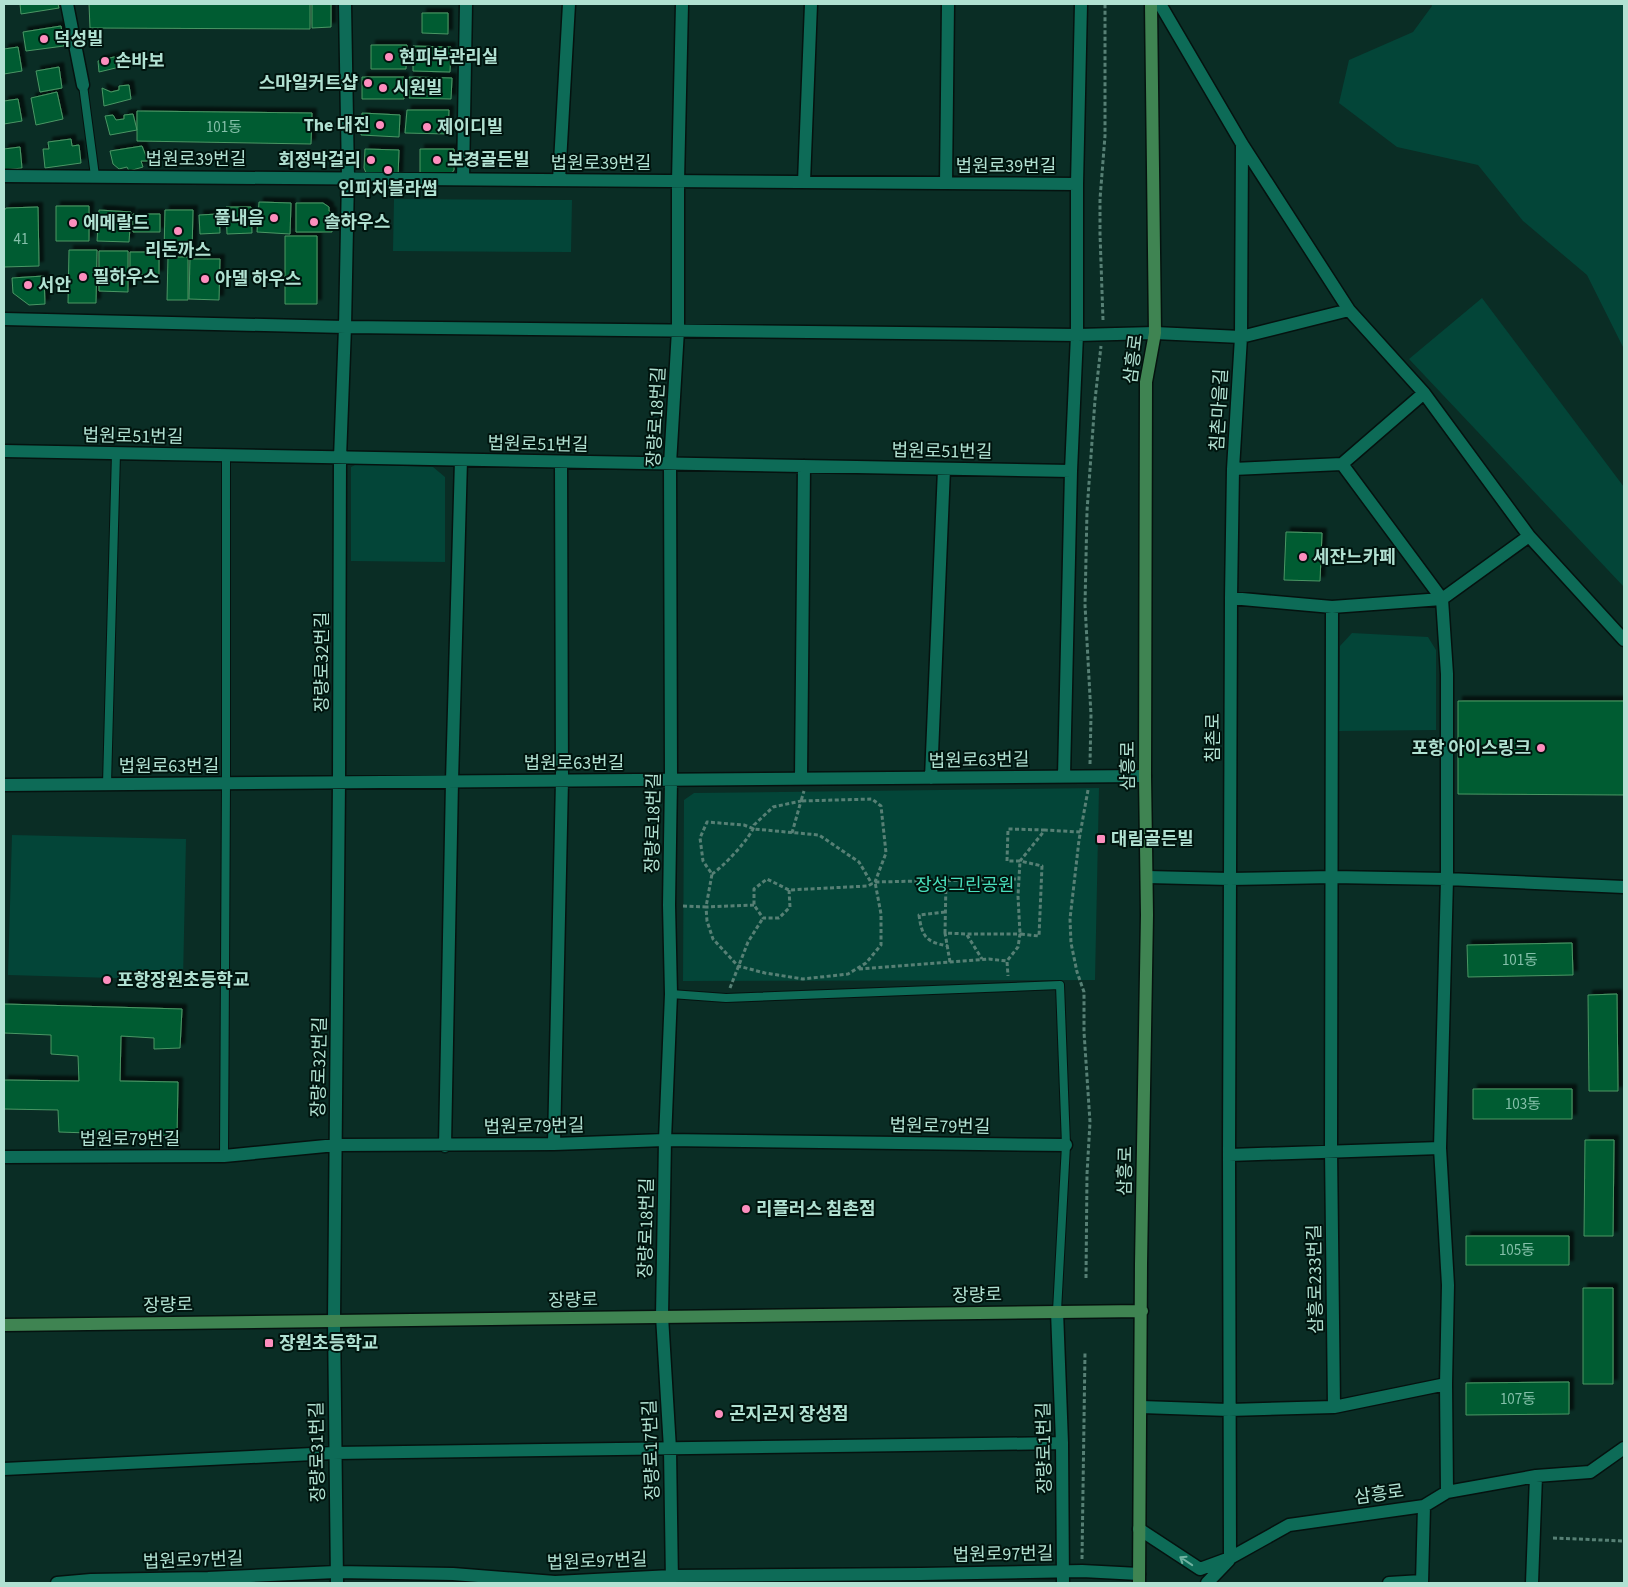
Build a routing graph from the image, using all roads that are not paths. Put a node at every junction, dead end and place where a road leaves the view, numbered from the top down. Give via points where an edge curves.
1 (67, 4) edge
2 (345, 4) edge
3 (466, 4) edge
4 (569, 4) edge
5 (682, 4) edge
6 (811, 4) edge
7 (948, 4) edge
8 (1081, 4) edge
9 (1151, 4) edge
10 (1160, 4) edge
11 (83, 85) joint
12 (1242, 144) junction
13 (4, 176) edge
14 (95, 176) junction
15 (348, 178) junction
16 (463, 179) junction
17 (559, 180) junction
18 (678, 181) junction
19 (804, 182) junction
20 (946, 183) junction
21 (1077, 184) junction
22 (1349, 310) junction
23 (4, 318) edge
24 (345, 326) junction
25 (678, 330) junction
26 (1155, 334) junction
27 (1077, 335) junction
28 (1241, 337) junction
29 (1424, 393) junction
30 (4, 451) edge
31 (116, 453) junction
32 (226, 456) junction
33 (340, 458) junction
34 (461, 460) junction
35 (560, 462) junction
36 (670, 464) junction
37 (1342, 464) junction
38 (804, 466) junction
39 (944, 469) junction
40 (1233, 469) junction
41 (1071, 471) junction
42 (1529, 536) junction
43 (1231, 598) junction
44 (1442, 599) junction
45 (1332, 607) junction
46 (1624, 640) edge
47 (1064, 776) junction
48 (1145, 776) junction
49 (801, 778) junction
50 (931, 778) junction
51 (562, 780) junction
52 (671, 780) junction
53 (452, 781) junction
54 (339, 782) junction
55 (226, 783) junction
56 (106, 784) junction
57 (4, 785) edge
58 (1147, 877) junction
59 (1332, 877) junction
60 (1230, 879) junction
61 (1447, 879) junction
62 (1624, 887) edge
63 (671, 994) junction
64 (665, 1140) junction
65 (554, 1144) junction
66 (336, 1145) junction
67 (1066, 1145) junction
68 (445, 1146) junction
69 (1440, 1148) junction
70 (1331, 1150) junction
71 (1228, 1154) junction
72 (224, 1156) junction
73 (4, 1157) edge
74 (1057, 1311) junction
75 (1142, 1311) junction
76 (662, 1316) junction
77 (334, 1320) junction
78 (4, 1325) edge
79 (1446, 1384) junction
80 (1141, 1407) junction
81 (1334, 1408) junction
82 (1229, 1410) junction
83 (1062, 1443) junction
84 (1624, 1448) edge
85 (670, 1449) junction
86 (334, 1453) junction
87 (4, 1469) edge
88 (1536, 1476) junction
89 (1447, 1492) junction
90 (1424, 1506) junction
91 (1139, 1529) junction
92 (1230, 1558) junction
93 (1063, 1577) edge
94 (336, 1578) edge
95 (453, 1579) edge
96 (1139, 1579) edge
97 (672, 1580) edge
98 (208, 1581) edge
99 (91, 1582) edge
100 (1422, 1582) edge
101 (57, 1583) edge
102 (554, 1583) edge
103 (1207, 1583) edge
104 (1389, 1583) edge
105 (1532, 1583) edge

1 - 11 street
2 - 15 street, 장량로32번길
3 - 16 street
4 - 17 street
5 - 18 street, 장량로18번길
6 - 19 street
7 - 20 street
8 - 21 street
9 - 26 main road, 삼흥로
10 - 12 street
11 - 14 lane
12 - 22 street
12 - 28 street, 침촌마을길
13 - 14 street, 법원로39번길
14 - 15 street, 법원로39번길
15 - 16 street, 법원로39번길
15 - 24 street, 장량로32번길
16 - 17 street, 법원로39번길
17 - 18 street, 법원로39번길
18 - 19 street, 법원로39번길
18 - 25 street, 장량로18번길
19 - 20 street, 법원로39번길
20 - 21 street, 법원로39번길
21 - 27 street
22 - 28 street
22 - 29 street
23 - 24 street
24 - 25 street
24 - 33 street, 장량로32번길
25 - 27 street
25 - 36 street, 장량로18번길
26 - 27 street
26 - 28 street
26 - 48 main road, 삼흥로 via 1146,382
27 - 41 street
28 - 40 street, 침촌마을길
29 - 37 street
29 - 42 street
30 - 31 street, 법원로51번길
31 - 32 street, 법원로51번길
31 - 56 lane
32 - 33 street, 법원로51번길
32 - 55 lane
33 - 34 street, 법원로51번길
33 - 54 street, 장량로32번길
34 - 35 street, 법원로51번길
34 - 53 street
35 - 36 street, 법원로51번길
35 - 51 street
36 - 38 street, 법원로51번길
36 - 52 street, 장량로18번길
37 - 40 street, 침촌마을길
37 - 44 street
38 - 39 street, 법원로51번길
38 - 49 street
39 - 41 street, 법원로51번길
39 - 50 street
40 - 43 street, 침촌로
41 - 47 street
42 - 44 street
42 - 46 street
43 - 45 street
43 - 60 street, 침촌로
44 - 45 street
44 - 61 street via 1447,674
45 - 59 street
47 - 48 street, 법원로63번길
47 - 50 street, 법원로63번길
48 - 58 main road, 삼흥로
49 - 50 street, 법원로63번길
49 - 52 street, 법원로63번길
51 - 52 street, 법원로63번길
51 - 53 street, 법원로63번길
51 - 65 street
52 - 63 street, 장량로18번길
53 - 54 street, 법원로63번길
53 - 68 street
54 - 55 street, 법원로63번길
54 - 66 street, 장량로32번길
55 - 56 street, 법원로63번길
55 - 72 lane
56 - 57 street, 법원로63번길
58 - 60 street
58 - 75 main road, 삼흥로
59 - 60 street
59 - 61 street
59 - 70 street
60 - 71 street, 침촌로
61 - 62 street
61 - 69 street
63 - 64 street, 장량로18번길
63 - 67 lane via 726,998 1060,985
64 - 65 street, 법원로79번길
64 - 67 street, 법원로79번길
64 - 76 street, 장량로18번길
65 - 68 street, 법원로79번길
66 - 68 street, 법원로79번길
66 - 72 street, 법원로79번길
66 - 77 street, 장량로32번길
67 - 74 lane
69 - 70 street
69 - 79 street via 1448,1285
70 - 71 street
70 - 81 street, 삼흥로233번길
71 - 82 street
72 - 73 street, 법원로79번길
74 - 75 main road, 장량로
74 - 76 main road, 장량로
74 - 83 street, 장량로1번길
75 - 80 main road, 삼흥로
76 - 77 main road, 장량로
76 - 85 street, 장량로17번길
77 - 78 main road, 장량로
77 - 86 street, 장량로31번길
79 - 81 street
79 - 89 street
80 - 82 street
80 - 91 main road, 삼흥로
81 - 82 street
82 - 92 street
83 - 85 street
83 - 93 street, 장량로1번길
84 - 88 street via 1590,1472
85 - 86 street
85 - 97 street, 장량로17번길
86 - 87 street
86 - 94 street, 장량로31번길
88 - 89 street, 삼흥로
88 - 105 street
89 - 90 street, 삼흥로
90 - 92 street, 삼흥로 via 1289,1525
90 - 100 street
92 -> 91 street, 삼흥로 via 1200,1570
91 - 96 main road, 삼흥로
92 - 103 street, 삼흥로
93 - 96 street, 법원로97번길
93 - 97 street, 법원로97번길 via 921,1574
94 - 95 street, 법원로97번길
94 - 98 street, 법원로97번길
95 - 102 street, 법원로97번길
97 - 102 street, 법원로97번길
98 - 99 street, 법원로97번길
99 - 101 street, 법원로97번길
100 - 104 street

